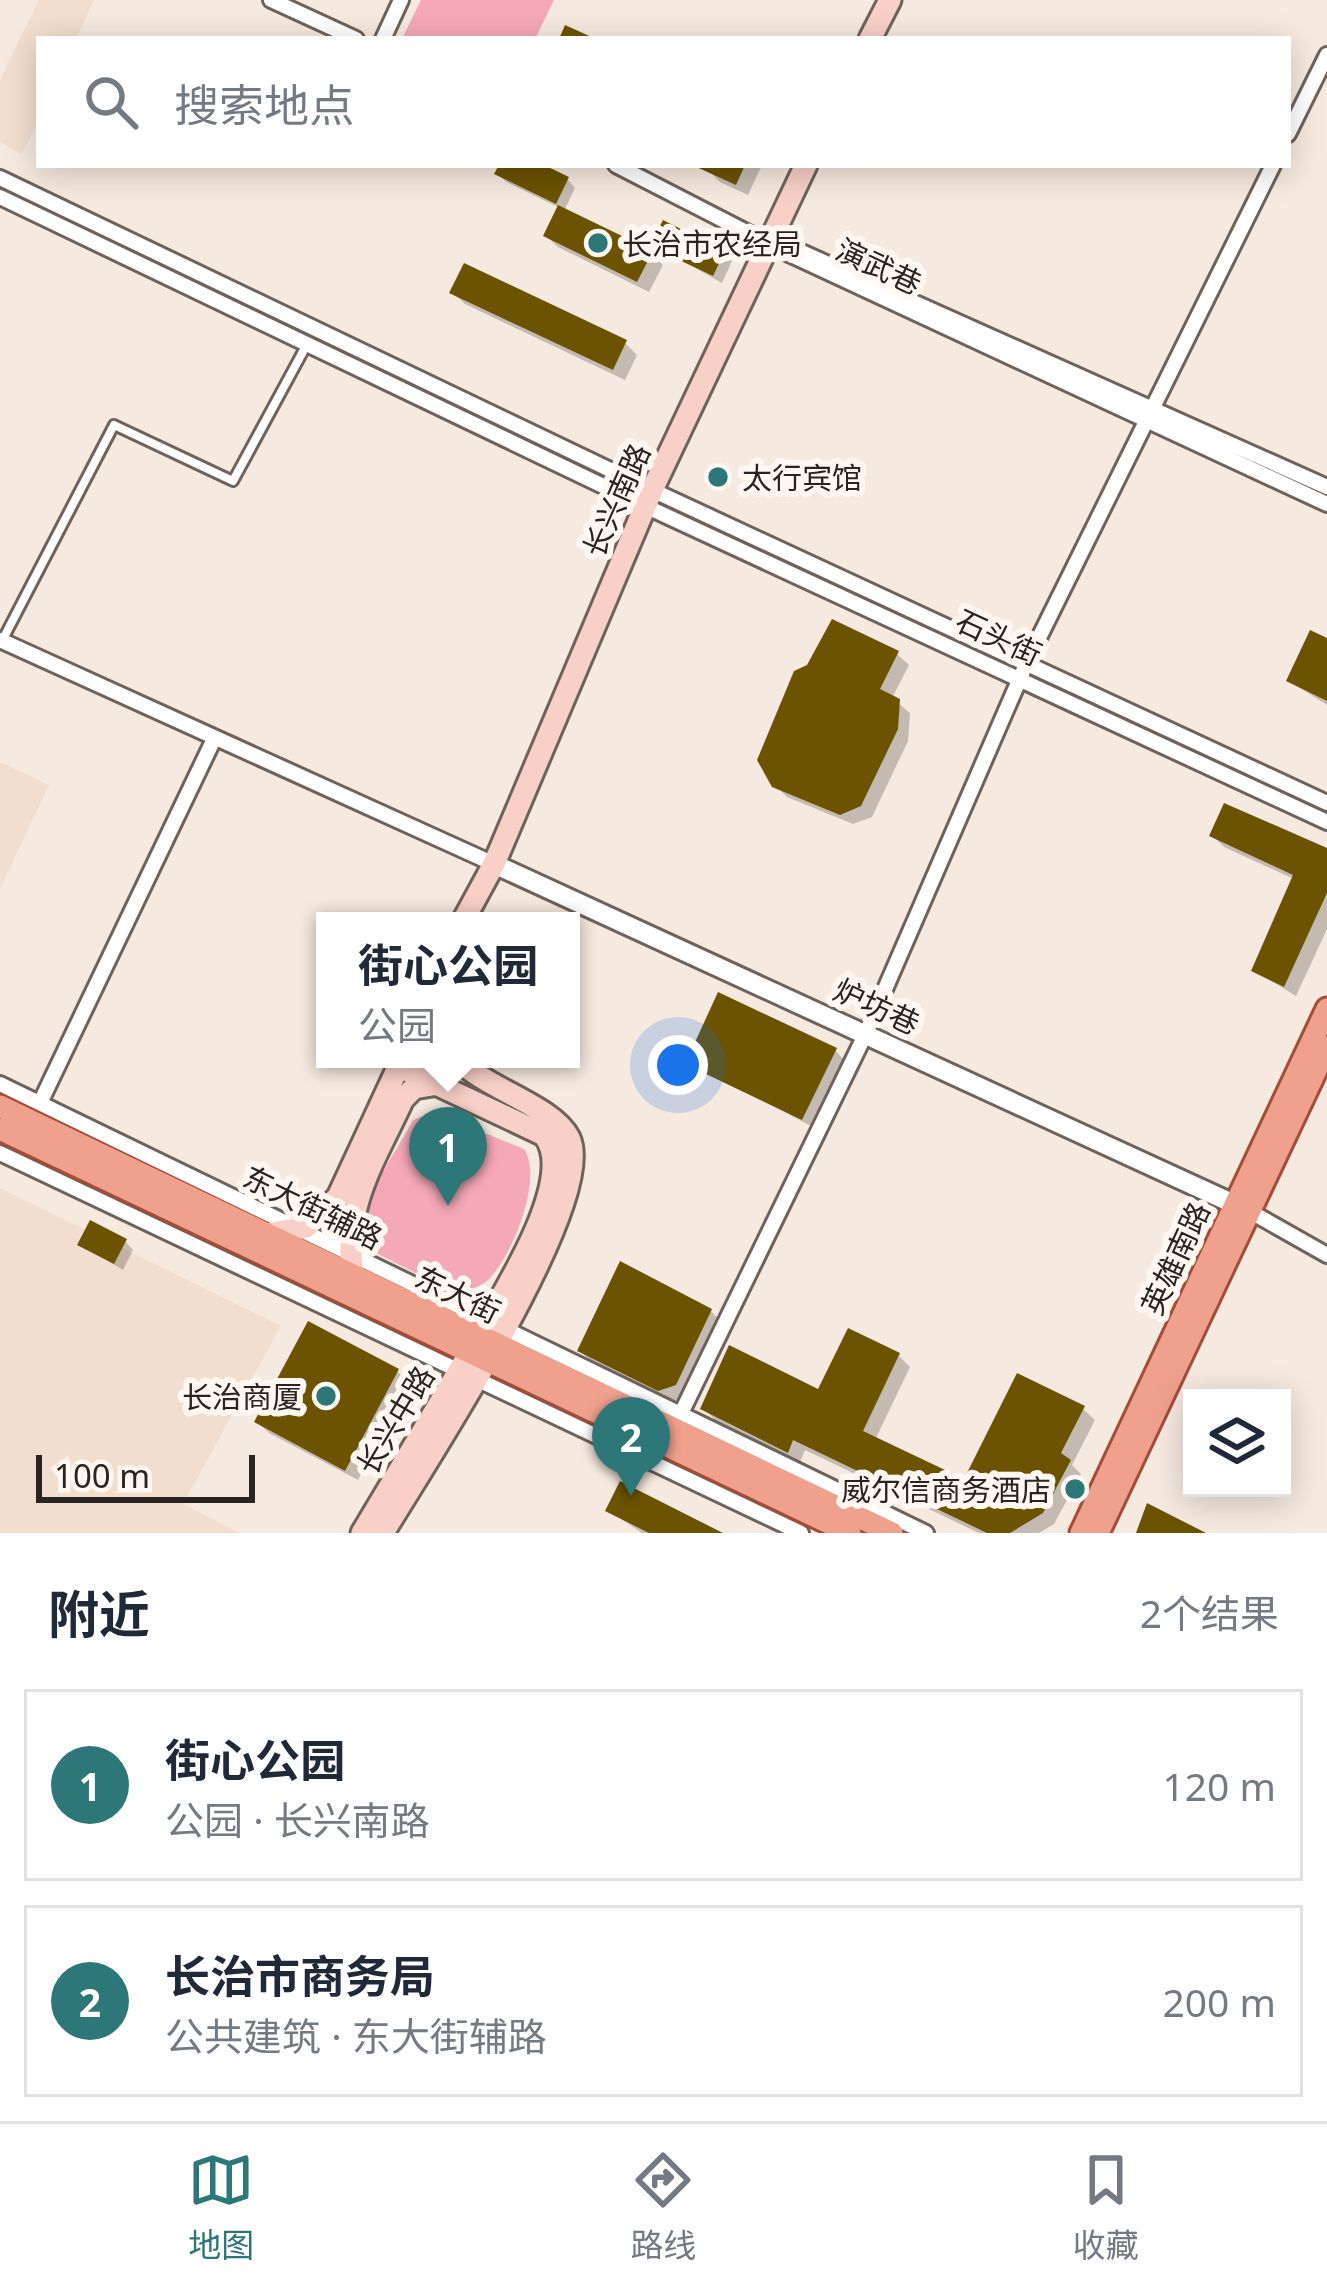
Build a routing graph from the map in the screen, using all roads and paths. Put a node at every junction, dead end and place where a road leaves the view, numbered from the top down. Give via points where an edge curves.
1 (272, 0) edge
2 (401, 0) edge
3 (890, 0) edge
4 (350, 36) edge
5 (384, 36) edge
6 (872, 36) edge
7 (1327, 55) edge
8 (1291, 128) edge
9 (622, 168) edge
10 (804, 168) edge
11 (1272, 168) edge
12 (0, 178) edge
13 (0, 197) edge
14 (768, 239) junction
15 (312, 336) junction
16 (1149, 414) junction
17 (1327, 487) edge
18 (649, 498) junction
19 (1327, 504) edge
20 (1, 641) edge
21 (1023, 669) junction
22 (214, 739) junction
23 (1327, 803) edge
24 (1327, 822) edge
25 (494, 864) junction
26 (468, 912) edge
27 (481, 912) edge
28 (1327, 1009) edge
29 (866, 1034) junction
30 (1327, 1047) edge
31 (398, 1068) edge
32 (409, 1068) edge
33 (469, 1068) edge
34 (0, 1084) edge
35 (438, 1084) junction
36 (40, 1103) junction
37 (0, 1106) edge
38 (0, 1129) edge
39 (0, 1153) edge
40 (1241, 1207) junction
41 (299, 1230) junction
42 (267, 1234) junction
43 (1327, 1255) edge
44 (352, 1266) junction
45 (481, 1350) junction
46 (673, 1431) junction
47 (1090, 1531) edge
48 (362, 1533) edge
49 (383, 1533) edge
50 (801, 1533) edge
51 (850, 1533) edge
52 (892, 1533) edge
53 (926, 1533) edge

1 - 4 street
2 - 5 street
3 - 6 main road
7 - 8 street
9 - 14 street, 演武巷
10 - 14 main road, 长兴南路
11 - 16 street
12 - 15 street
13 - 15 street
14 - 16 street, 演武巷
14 - 18 main road, 长兴南路
15 - 18 street, 石头街
15 - 20 lane via 233,481 114,425
16 - 17 street, 演武巷
16 - 19 street, 演武巷
16 - 21 street
18 - 21 street, 石头街
18 - 25 main road, 长兴南路
20 - 22 street
21 - 23 street, 石头街
21 - 24 street, 石头街
21 - 29 street
22 - 25 street
22 - 36 street
25 - 26 main road, 长兴南路
25 - 27 main road, 长兴南路
25 - 29 street, 炉坊巷
28 - 40 main road, 英雄南路
29 - 40 street, 炉坊巷
29 - 46 street
30 - 40 main road, 英雄南路
31 - 41 main road via 338,1197
32 - 35 main road
33 - 45 main road via 557,1121 572,1146 567,1200
34 - 36 street, 东大街辅路
35 - 44 main road via 403,1099 353,1207
35 - 45 main road via 544,1135 554,1151 542,1215
36 - 41 street, 东大街辅路
37 - 42 main road, 东大街
38 - 45 main road, 东大街
39 - 45 street
40 - 43 street
40 - 47 main road, 英雄南路
41 - 42 main road
41 - 44 street, 东大街辅路
42 - 44 main road, 东大街
44 - 45 main road, 东大街
45 - 46 main road, 东大街
45 - 46 street
45 - 48 main road, 长兴中路
45 - 49 main road, 长兴中路
45 - 50 street
46 - 51 main road, 东大街
46 - 52 main road, 东大街
46 - 53 street

